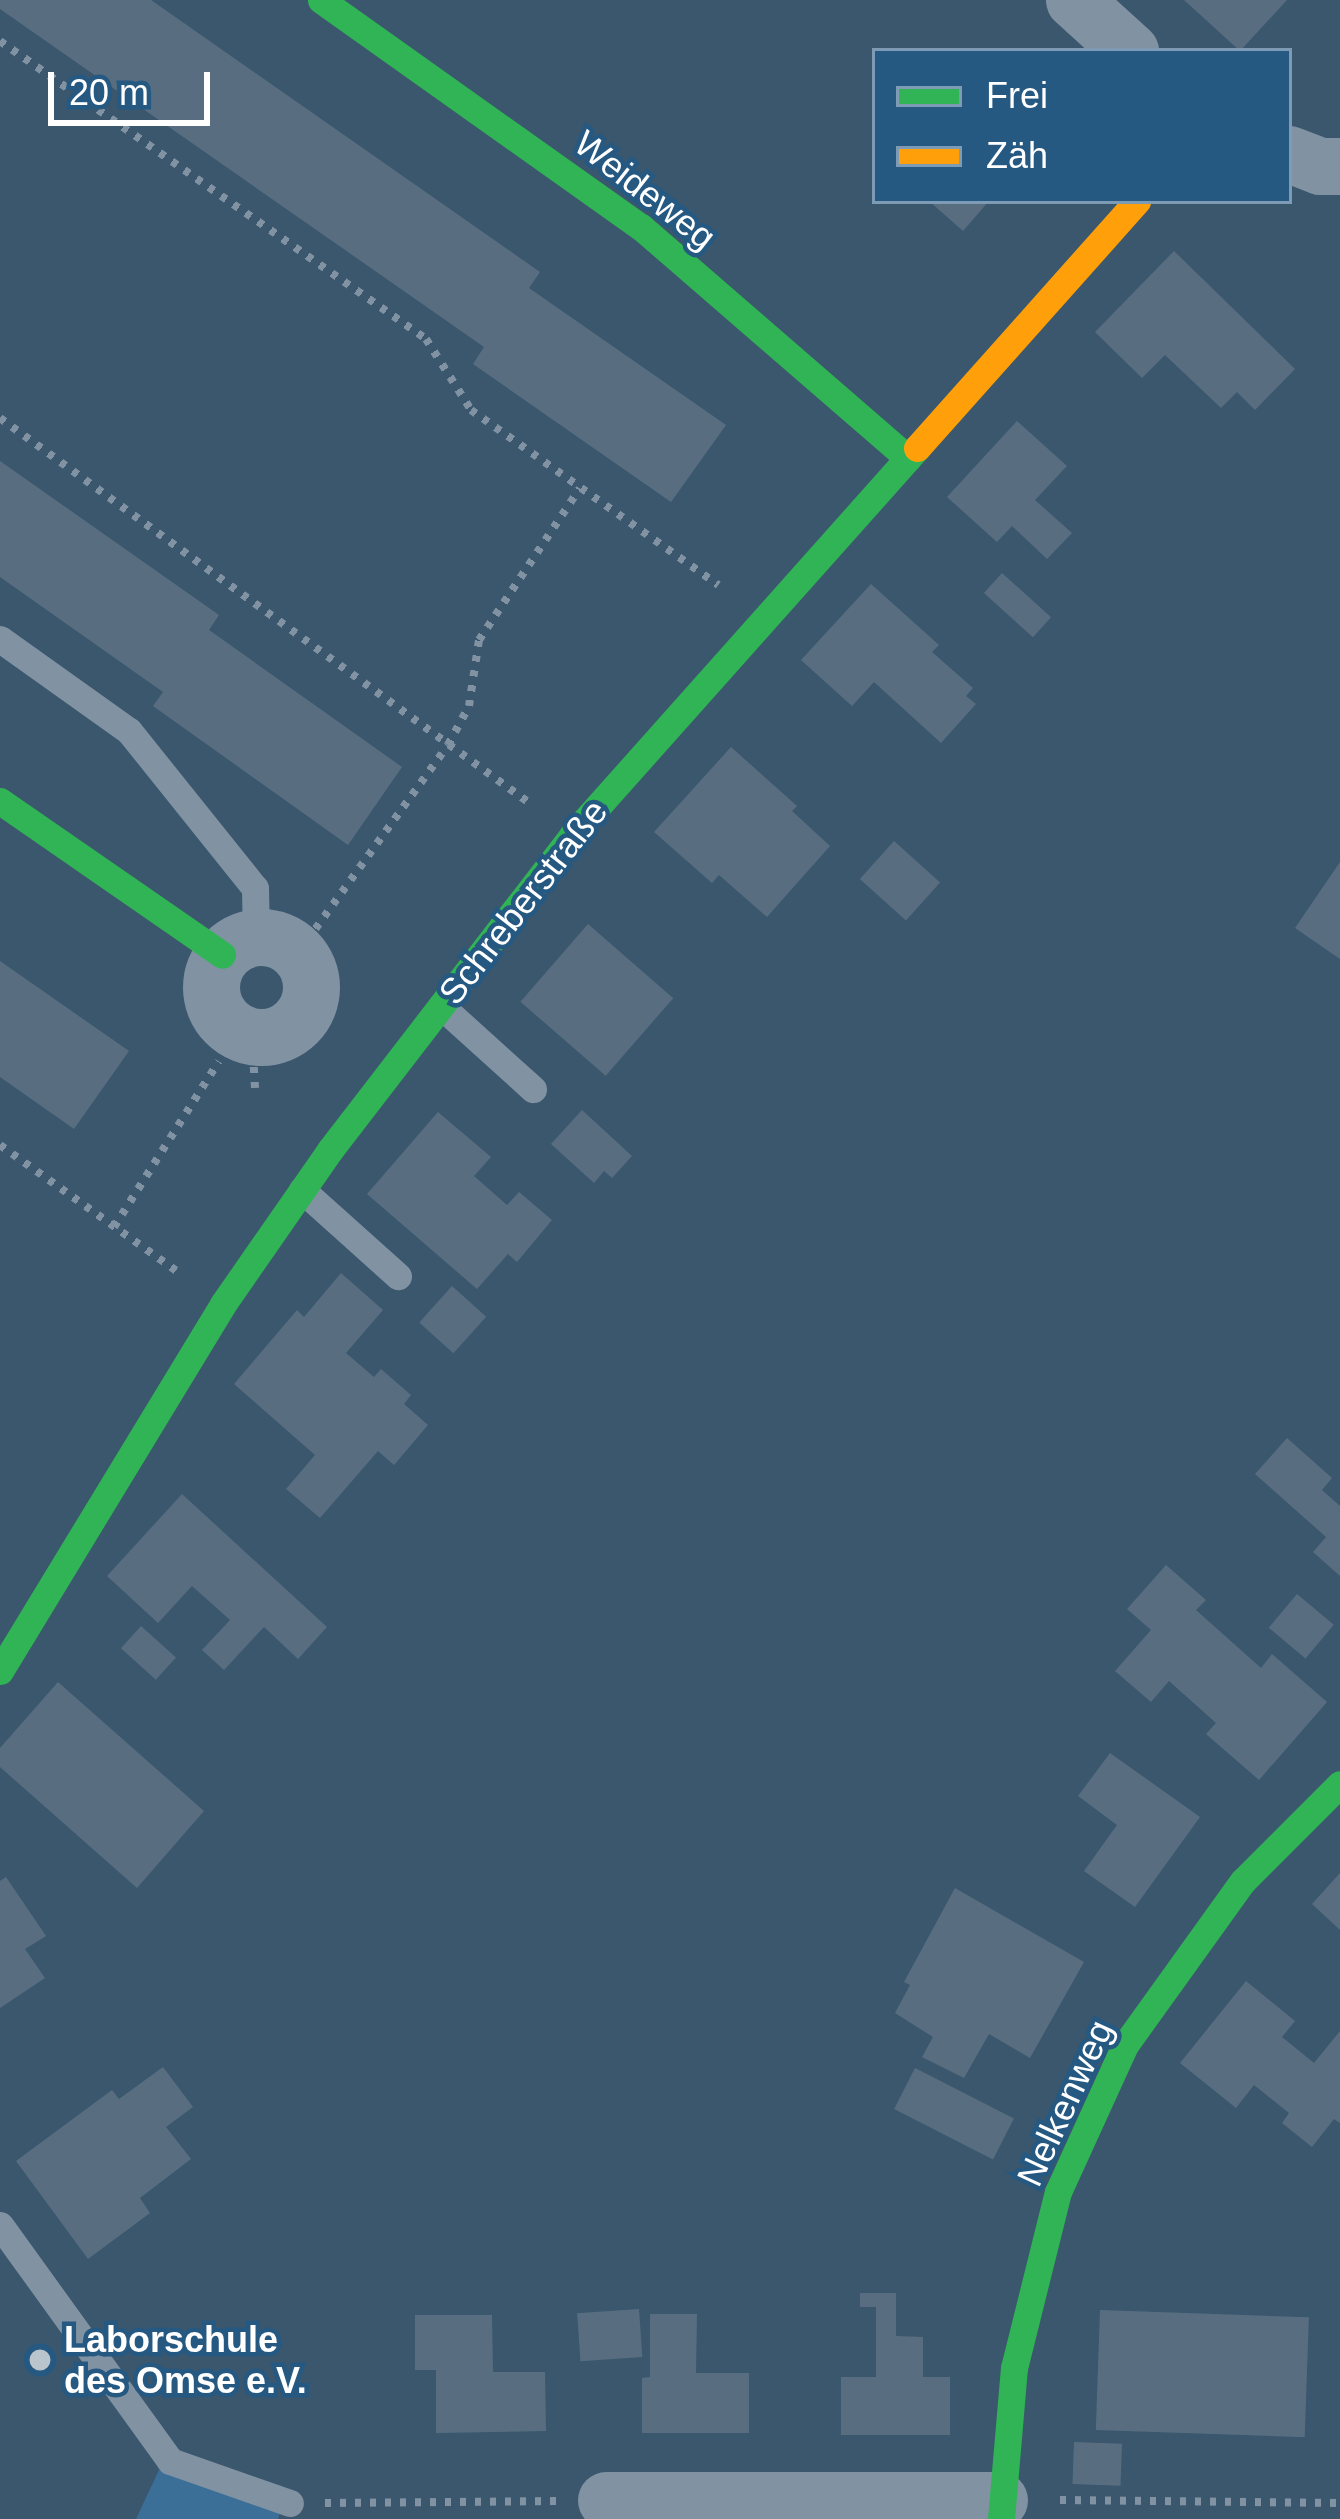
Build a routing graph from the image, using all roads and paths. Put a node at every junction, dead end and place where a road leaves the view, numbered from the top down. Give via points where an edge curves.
1 (321, 0) edge
2 (1074, 0) edge
3 (0, 41) edge
4 (1127, 48) edge
5 (1292, 155) edge
6 (1340, 166) edge
7 (1134, 204) edge
8 (0, 418) edge
9 (908, 458) junction
10 (580, 488) junction
11 (763, 616) junction
12 (0, 638) edge
13 (448, 745) junction
14 (0, 801) edge
15 (532, 805) dead end
16 (259, 949) junction
17 (440, 1006) junction
18 (242, 1062) junction
19 (533, 1089) dead end
20 (0, 1145) edge
21 (302, 1190) junction
22 (115, 1227) junction
23 (183, 1276) dead end
24 (398, 1276) dead end
25 (0, 1671) edge
26 (1340, 1784) edge
27 (0, 2224) edge
28 (606, 2500) joint
29 (290, 2503) joint
30 (1340, 2503) edge
31 (1000, 2509) edge

1 - 9 street, Weideweg via 641,226
2 - 4 street
3 - 10 path via 426,338 471,410
5 - 6 street
7 - 9 street, Schreberstraße
8 - 13 path
9 - 11 street, Schreberstraße
10 - 11 path
10 - 13 path via 479,640 469,706
11 - 17 street, Schreberstraße via 574,834
12 - 16 lane via 130,731 255,888
13 - 15 path
13 - 16 path
14 - 16 street
16 - 18 street via 211,982
16 - 18 street via 310,981 305,1012
17 - 19 lane
17 - 21 street, Schreberstraße
18 - 22 path
20 - 22 path
21 - 24 lane
21 - 25 street, Schreberstraße via 211,1323
22 - 23 path
26 - 31 street, Nelkenweg via 1243,1881 1125,2045 1058,2192 1015,2368
27 - 29 lane via 170,2461
28 - 29 path
28 - 31 street
30 - 31 path

